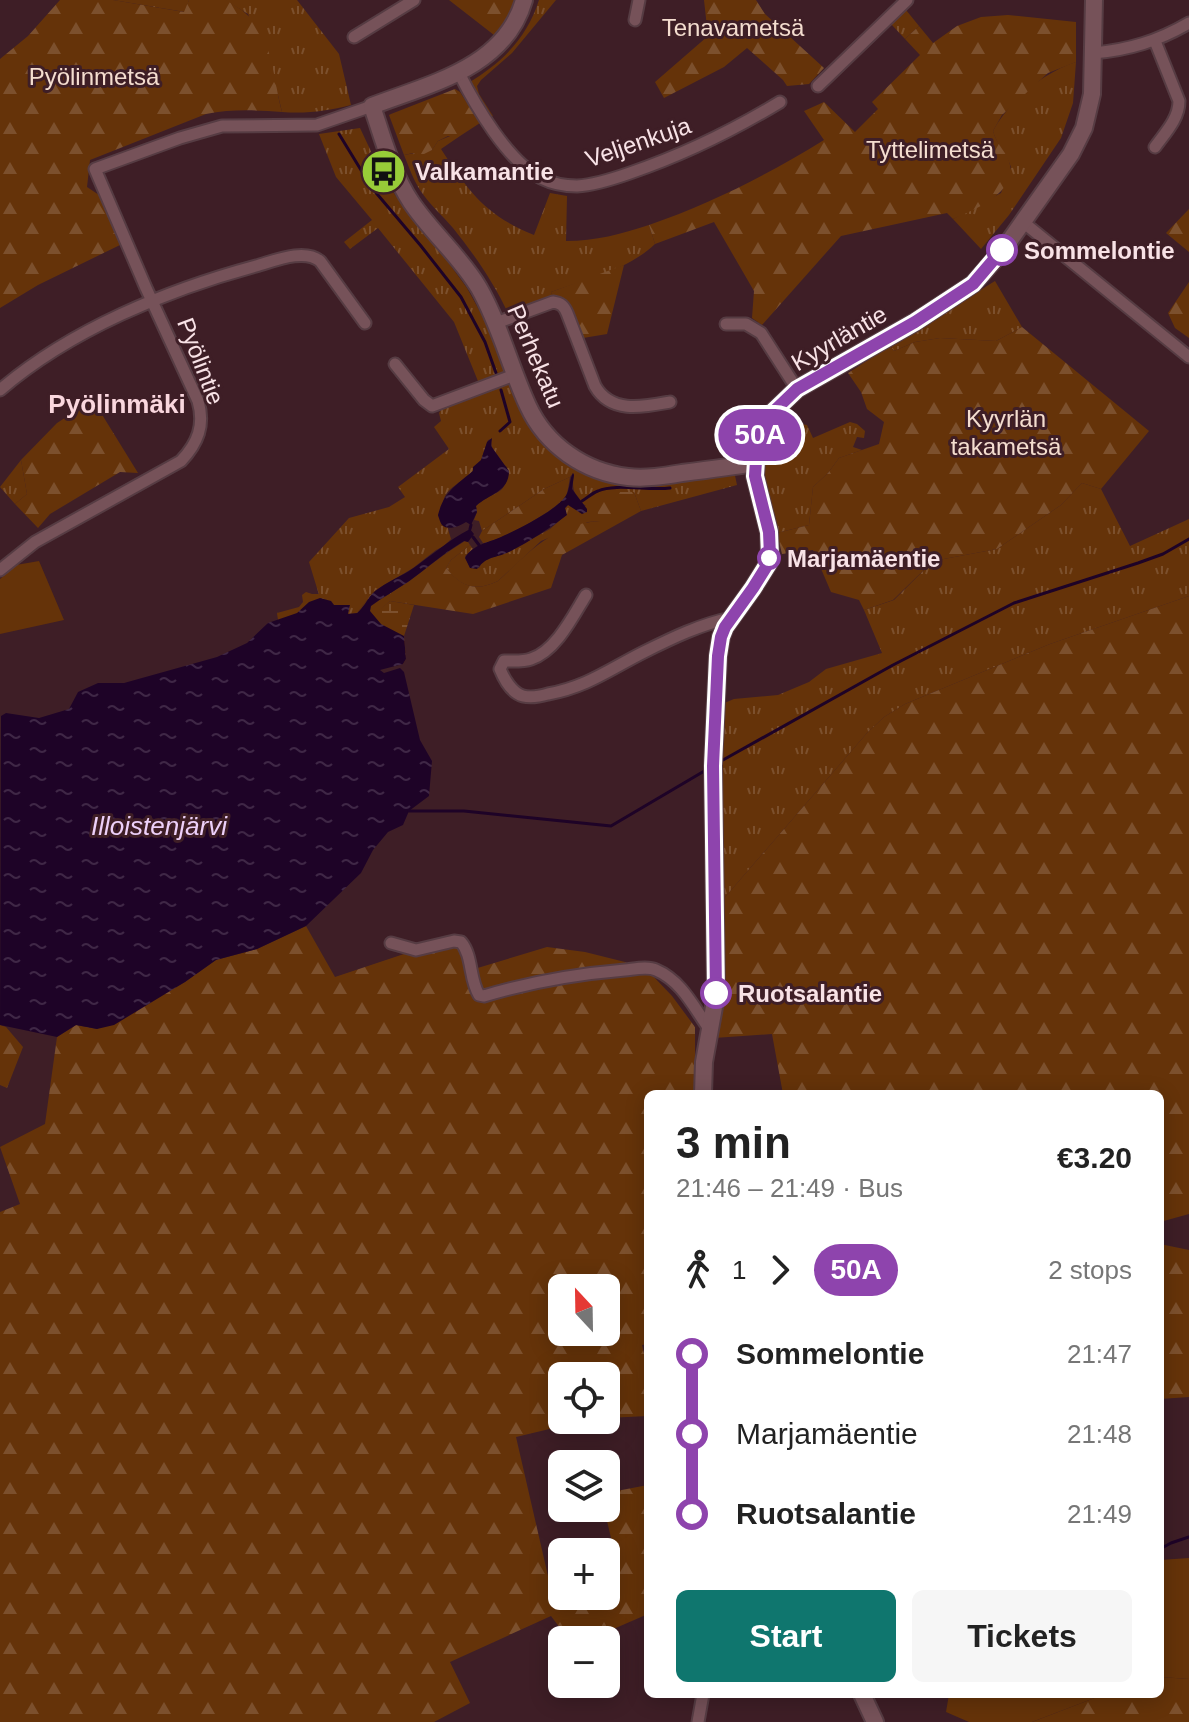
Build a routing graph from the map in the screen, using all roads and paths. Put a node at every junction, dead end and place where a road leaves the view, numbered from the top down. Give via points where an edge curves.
1 (414, 0) edge
2 (524, 0) edge
3 (639, 0) edge
4 (1094, 0) edge
5 (898, 3) edge
6 (635, 20) dead end
7 (1189, 23) edge
8 (354, 37) dead end
9 (1155, 41) junction
10 (1093, 53) junction
11 (459, 73) junction
12 (818, 86) dead end
13 (780, 102) dead end
14 (372, 106) junction
15 (1155, 147) dead end
16 (1023, 222) junction
17 (153, 301) junction
18 (365, 323) dead end
19 (496, 323) junction
20 (726, 324) dead end
21 (1189, 357) edge
22 (395, 364) dead end
23 (514, 375) junction
24 (797, 389) junction
25 (0, 390) edge
26 (670, 402) dead end
27 (754, 463) junction
28 (0, 570) edge
29 (586, 595) dead end
30 (731, 618) junction
31 (391, 943) dead end
32 (710, 1030) junction
33 (703, 1090) edge
34 (702, 1698) edge
35 (864, 1698) edge
36 (698, 1722) edge
37 (875, 1722) edge

1 - 8 street
2 - 11 street via 503,40
3 - 6 street
4 - 10 street, Kyyrläntie
5 - 12 street
7 - 9 street
9 - 10 street
9 - 15 street via 1179,101 1175,119
10 - 16 street, Kyyrläntie via 1084,128
11 - 13 street, Veljenkuja via 521,164 541,178 574,186 656,164 739,127
11 - 14 street
14 - 17 street, Pyölintie via 317,125 222,126 95,169
14 - 19 street, Perhekatu via 406,194 466,268
16 - 21 street
16 - 24 street, Kyyrläntie via 973,284
17 - 18 street via 233,272 306,255 323,265
17 - 25 street via 33,363
17 - 28 street, Pyölintie via 198,401 201,428 195,445 181,461 35,542
19 - 23 street, Perhekatu
19 - 26 street via 560,304 600,395 636,407
20 - 24 street via 746,324 761,333
22 - 23 street via 432,406
23 - 27 street, Perhekatu via 548,438 596,469 655,477
24 - 27 street, Kyyrläntie via 765,423
27 - 30 street, Kyyrläntie via 770,556
29 - 30 street via 556,641 541,654 504,661 500,669 512,689 534,697 586,684 697,627
30 - 32 street, Kyyrläntie via 721,637 716,686 716,996
31 - 32 street via 416,950 461,942 475,987 484,996 537,982 654,969 685,992
32 - 33 street, Kyyrläntie
34 - 36 street
35 - 37 street

